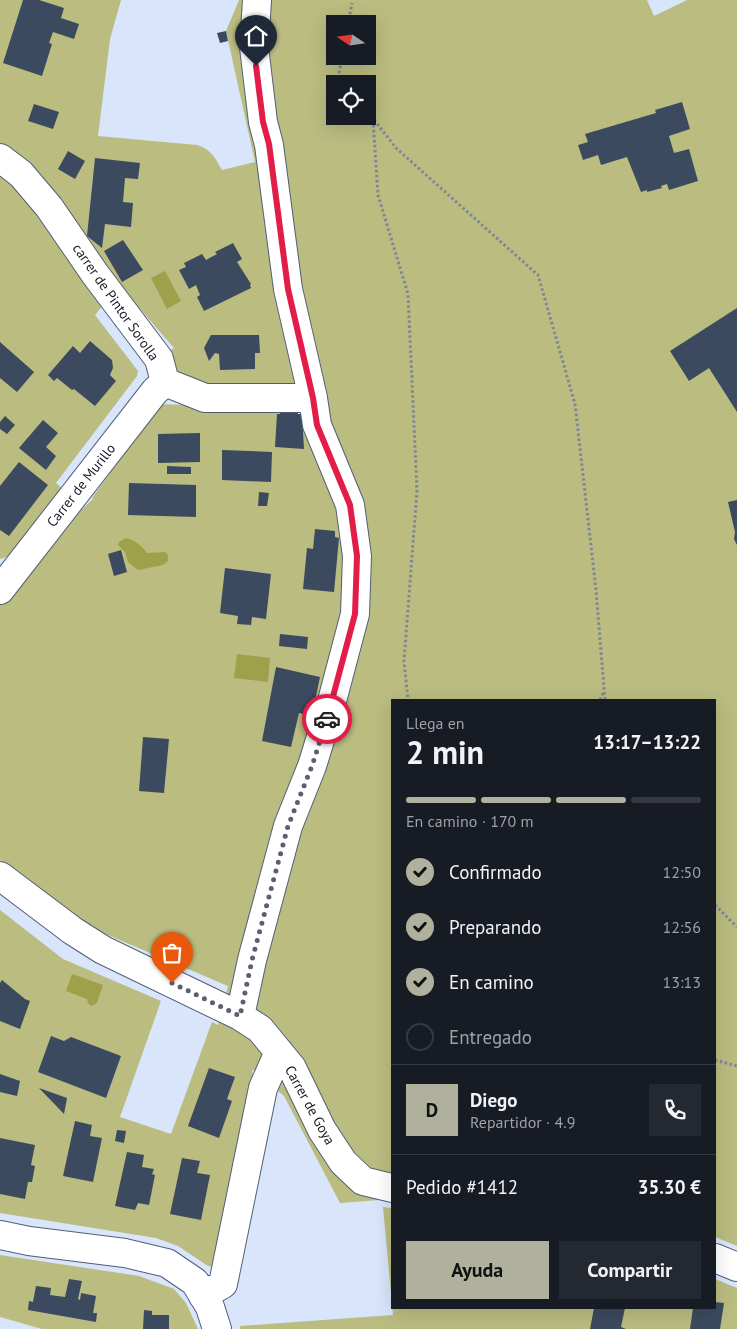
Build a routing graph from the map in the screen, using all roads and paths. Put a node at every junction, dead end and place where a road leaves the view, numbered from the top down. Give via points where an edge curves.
1 (257, 0) edge
2 (352, 3) dead end
3 (350, 15) edge
4 (376, 122) edge
5 (374, 125) edge
6 (0, 158) edge
7 (165, 382) junction
8 (313, 398) junction
9 (4, 577) edge
10 (604, 690) junction
11 (408, 699) edge
12 (600, 699) edge
13 (605, 699) edge
14 (0, 876) edge
15 (716, 906) edge
16 (737, 927) edge
17 (240, 1016) junction
18 (278, 1052) junction
19 (716, 1060) edge
20 (737, 1066) edge
21 (391, 1188) edge
22 (0, 1235) edge
23 (716, 1258) edge
24 (737, 1268) edge
25 (203, 1296) junction
26 (217, 1329) edge

1 - 8 street via 254,47 263,122 269,144 288,289
2 - 3 path
4 - 10 path via 396,148 538,275 575,404
5 - 11 path via 378,195 408,294 418,491 404,661
6 - 7 street, carrer de Pintor Sorolla via 21,174 49,206 159,359
7 - 8 street via 205,398
7 - 9 street, Carrer de Murillo
8 - 17 street via 317,425 350,505 357,556 355,614 312,766 288,826
10 - 12 path
10 - 13 path
14 - 17 street, Carrer de Goya via 102,950
15 - 16 path
17 - 18 street, Carrer de Goya via 260,1030
18 - 21 street, Carrer de Goya via 292,1068 322,1130 343,1162 363,1181
18 - 25 street via 263,1088 223,1284
19 - 20 path
22 - 25 street via 29,1242 125,1253 167,1263 195,1282
23 - 24 street
25 - 26 street

